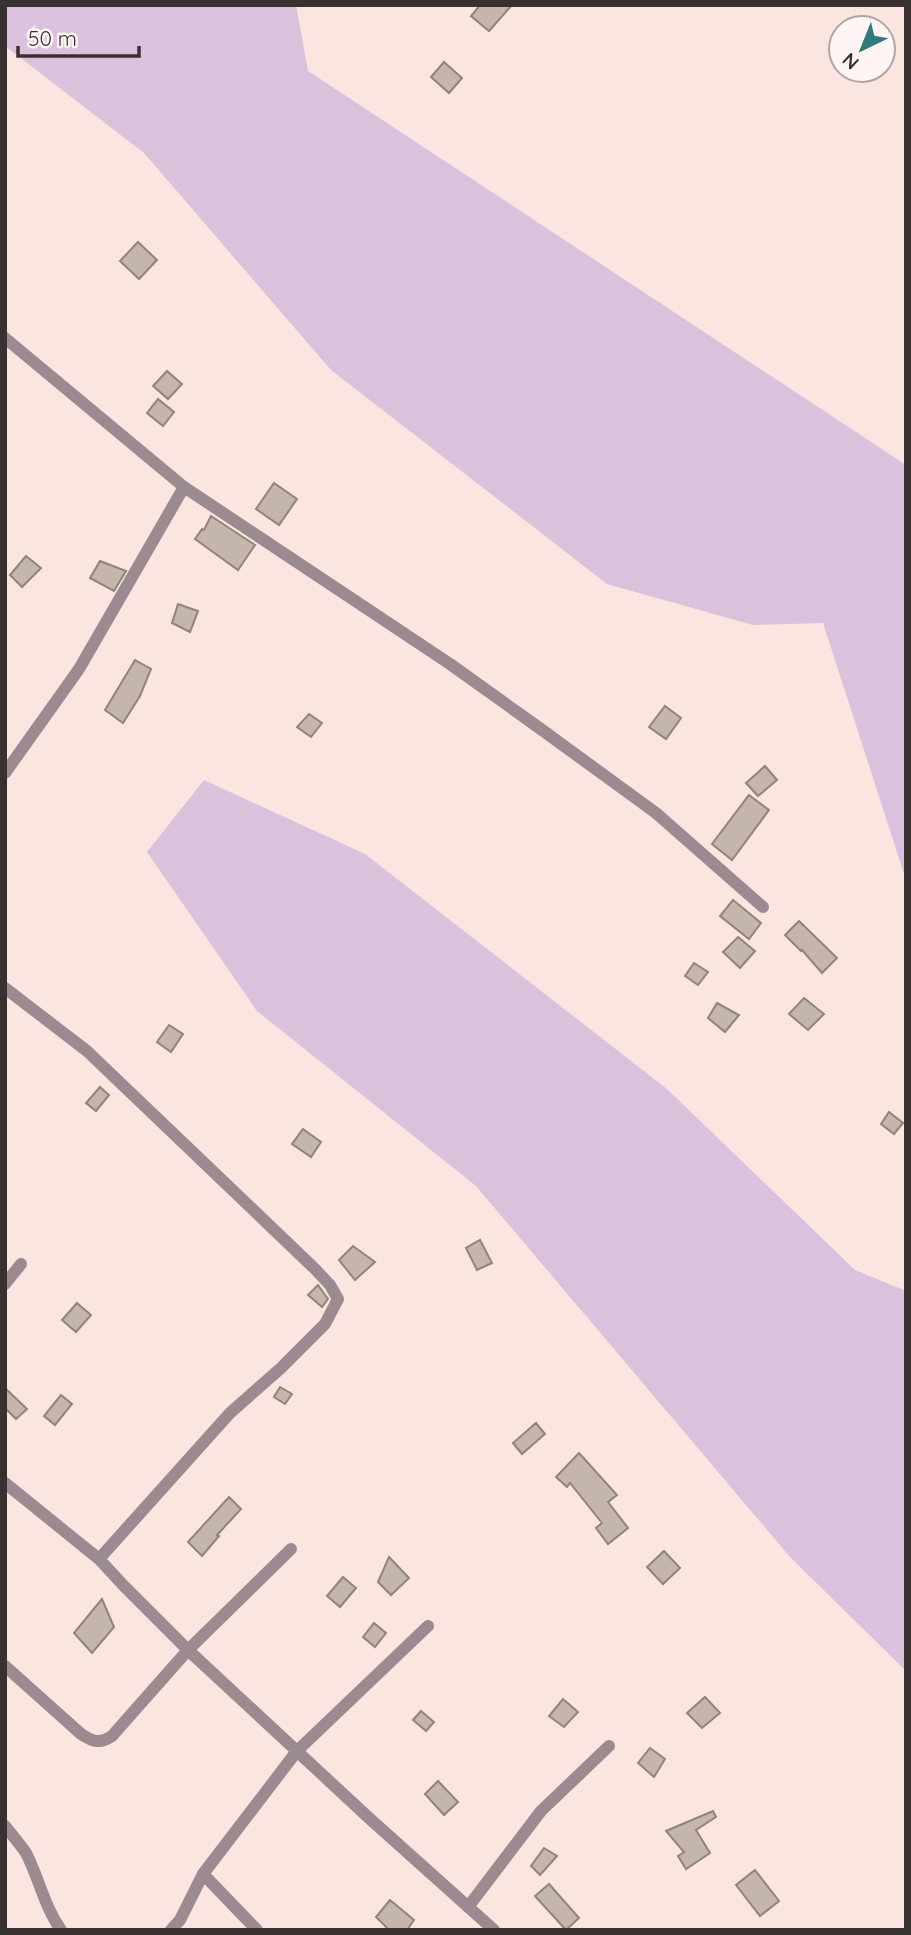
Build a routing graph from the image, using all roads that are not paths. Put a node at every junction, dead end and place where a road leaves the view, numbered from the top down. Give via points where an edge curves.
1 (5, 338) edge
2 (184, 487) junction
3 (5, 773) edge
4 (763, 907) dead end
5 (5, 988) edge
6 (21, 1264) dead end
7 (5, 1284) edge
8 (5, 1483) edge
9 (291, 1549) dead end
10 (99, 1559) junction
11 (428, 1626) dead end
12 (188, 1650) junction
13 (5, 1666) edge
14 (609, 1746) dead end
15 (297, 1751) junction
16 (5, 1826) edge
17 (203, 1874) junction
18 (468, 1907) junction
19 (61, 1930) edge
20 (172, 1930) edge
21 (257, 1930) edge
22 (494, 1930) edge

1 - 2 street
2 - 3 street via 79,668
2 - 4 street via 538,727 656,813
5 - 10 street via 87,1051 314,1268 338,1300 324,1324 230,1413
6 - 7 street
8 - 10 street
9 - 12 street
10 - 12 street
11 - 15 street
12 - 13 street via 111,1736 96,1742
12 - 15 street
14 - 18 street via 541,1811
15 - 17 street
15 - 18 street
16 - 19 street via 26,1853
17 - 20 street
17 - 21 street
18 - 22 street

